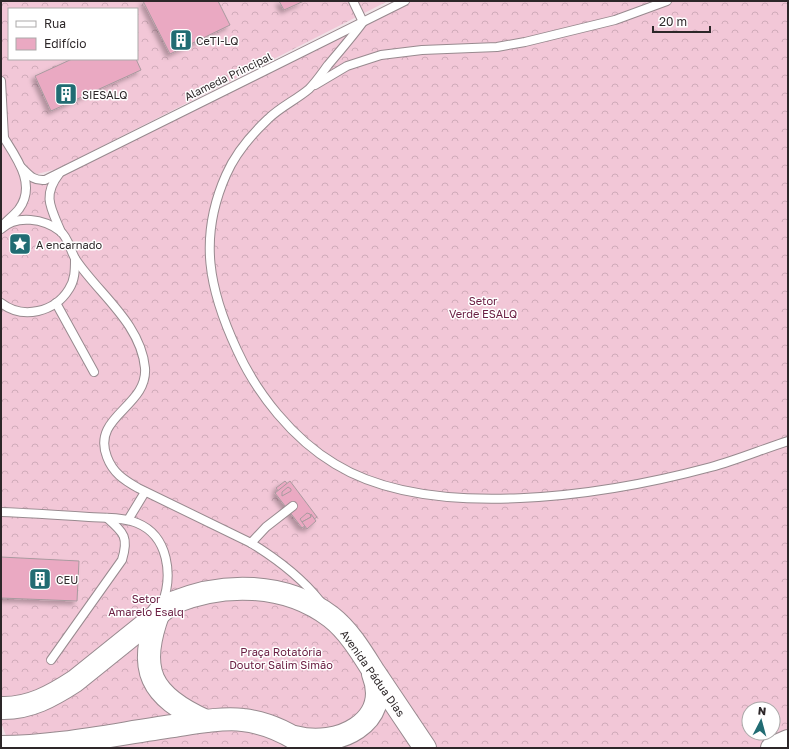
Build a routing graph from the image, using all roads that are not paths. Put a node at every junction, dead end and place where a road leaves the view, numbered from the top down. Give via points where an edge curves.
1 (353, 1) edge
2 (405, 1) edge
3 (667, 1) edge
4 (658, 3) edge
5 (363, 22) junction
6 (1, 81) edge
7 (311, 87) junction
8 (3, 136) edge
9 (22, 168) junction
10 (62, 171) junction
11 (1, 228) edge
12 (61, 232) junction
13 (75, 259) junction
14 (1, 303) edge
15 (56, 303) junction
16 (94, 372) dead end
17 (788, 440) edge
18 (145, 492) junction
19 (293, 506) dead end
20 (1, 512) edge
21 (107, 518) junction
22 (128, 520) junction
23 (251, 543) junction
24 (159, 612) junction
25 (332, 618) junction
26 (51, 660) dead end
27 (369, 664) junction
28 (1, 708) edge
29 (206, 721) junction
30 (290, 735) junction
31 (788, 741) edge
32 (1, 747) edge
33 (309, 748) edge
34 (425, 748) edge
35 (772, 748) edge

1 - 5 lane
2 - 5 lane, Alameda Principal
3 - 4 lane
4 - 7 lane via 615,20 525,42 497,47 422,50 381,55 347,66
5 - 7 lane
5 - 10 lane, Alameda Principal
6 - 8 lane
7 - 17 lane via 268,118 234,158 215,204 210,228 210,247 211,276 224,322 240,358 273,408 292,430 321,455 337,466 360,476 385,486 417,494 465,498 549,497 645,481 712,466
8 - 9 lane
9 - 10 lane, Alameda Principal via 30,177 37,180 45,180
9 - 11 lane via 26,184 24,199 20,208
10 - 12 lane via 51,185 49,196
11 - 12 lane via 18,221 33,220 48,224
12 - 13 lane via 70,245
13 - 15 lane via 75,274 70,289
13 - 18 lane via 129,326 140,349 145,366 143,382 135,397 109,425 104,436 104,448 114,470 123,479
14 - 15 lane via 17,311 32,313 47,309
15 - 16 lane
18 - 22 lane
18 - 23 lane
19 - 23 lane via 266,527
20 - 21 lane
21 - 22 lane
21 - 26 lane via 124,535 126,545 122,560
22 - 24 lane via 149,530 166,555 169,582
23 - 25 lane via 291,571
24 - 25 main road, Avenida Pádua Dias via 186,597 209,591 255,588 278,591 298,598
24 - 28 main road, Avenida Pádua Dias via 76,681 60,691 15,709
24 - 29 main road via 148,649 153,676 164,696 175,706
25 - 27 main road, Avenida Pádua Dias via 351,637
27 - 30 main road via 376,681 376,704 364,726 355,735 342,742 328,744 303,741
27 - 34 main road, Avenida Pádua Dias
29 - 30 main road via 241,719
29 - 32 main road via 38,746
30 - 33 main road
31 - 35 main road

